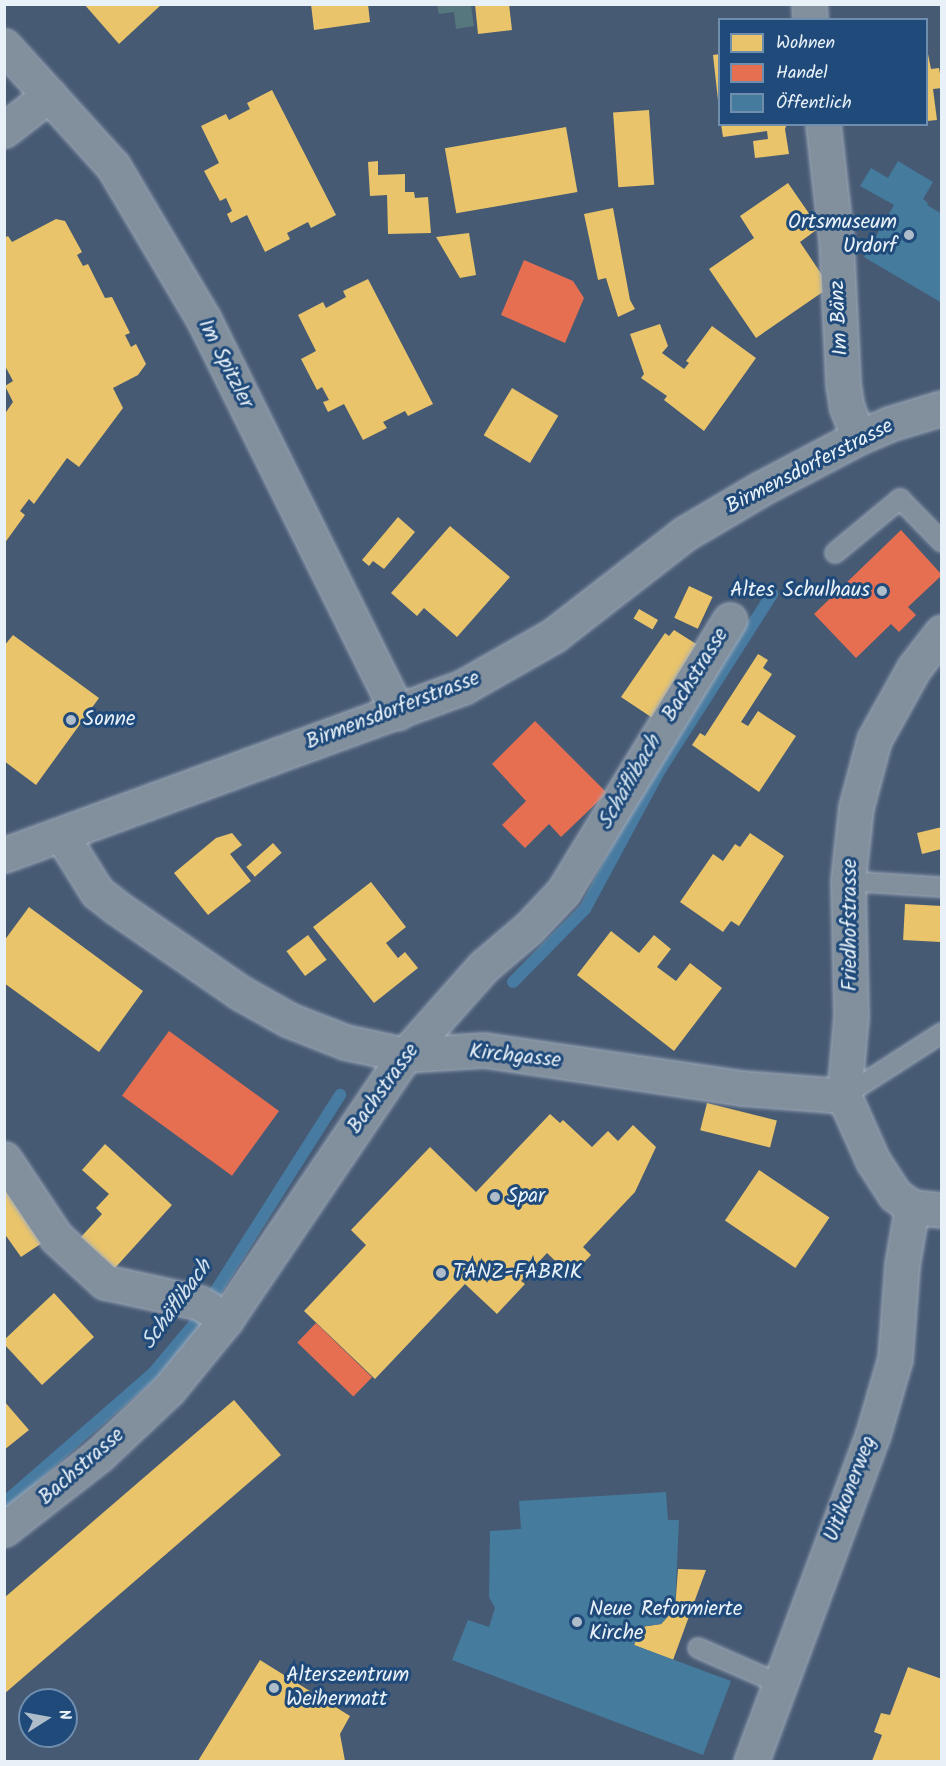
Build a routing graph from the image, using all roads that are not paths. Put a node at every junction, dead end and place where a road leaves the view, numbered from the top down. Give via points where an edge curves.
1 (4, 46) edge
2 (49, 95) junction
3 (823, 126) edge
4 (4, 130) edge
5 (942, 408) edge
6 (859, 437) junction
7 (942, 542) edge
8 (835, 554) dead end
9 (730, 620) dead end
10 (942, 632) edge
11 (398, 712) junction
12 (62, 836) junction
13 (4, 855) edge
14 (848, 881) junction
15 (942, 887) edge
16 (942, 1033) edge
17 (405, 1055) junction
18 (844, 1096) junction
19 (4, 1159) edge
20 (927, 1208) edge
21 (214, 1311) junction
22 (4, 1529) edge
23 (698, 1648) dead end
24 (780, 1684) junction
25 (751, 1761) edge

1 - 2 street, Im Spitzler
2 - 4 street
2 - 11 street, Im Spitzler via 113,166 203,318
3 - 6 street, Im Bänz via 836,239 843,384 847,408
5 - 6 street, Birmensdorferstrasse
6 - 11 street, Birmensdorferstrasse via 684,534 554,635 503,666 463,687
7 - 8 lane via 900,499
9 - 17 street, Bachstrasse via 563,892 529,928 483,967
10 - 14 street, Friedhofstrasse via 914,668 874,740 856,807
11 - 12 street, Birmensdorferstrasse
12 - 13 street, Birmensdorferstrasse
12 - 17 street, Kirchgasse via 97,892 239,992 289,1020 335,1038
14 - 15 lane
14 - 18 street, Friedhofstrasse via 850,1017
16 - 18 lane
17 - 18 street, Kirchgasse via 484,1050 742,1088
17 - 21 street, Bachstrasse
18 - 20 street via 873,1161 895,1195
19 - 21 street via 56,1237 105,1282
20 - 24 street, Uitikonerweg via 902,1265 895,1359 873,1434
21 - 22 street, Bachstrasse via 169,1389 99,1455
23 - 24 lane
24 - 25 street, Uitikonerweg

